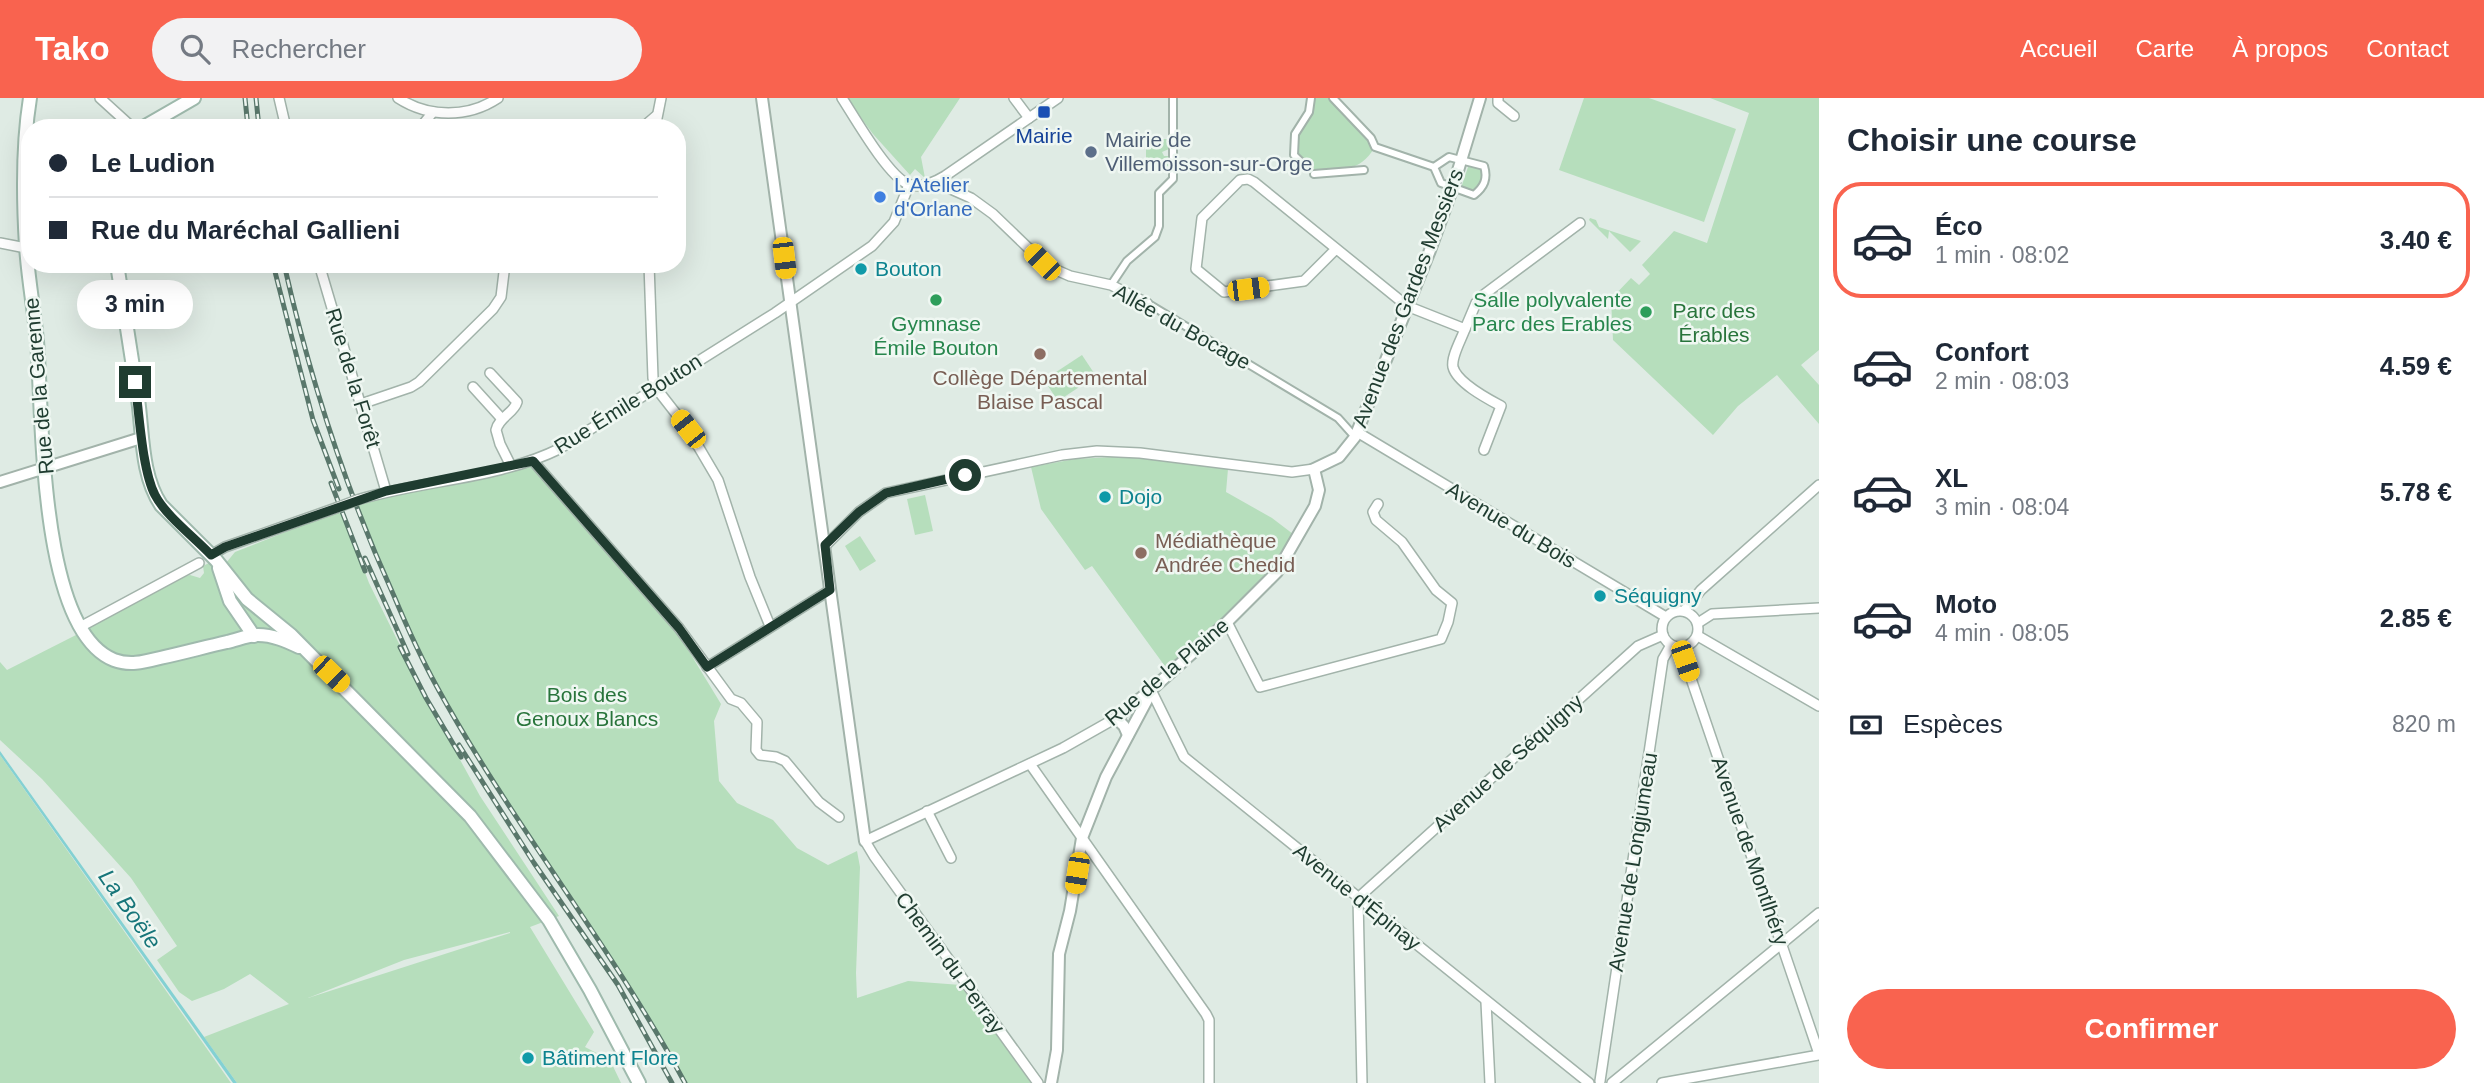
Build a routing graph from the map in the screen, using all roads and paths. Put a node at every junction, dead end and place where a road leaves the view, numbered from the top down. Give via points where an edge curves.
1 (30, 98) edge
2 (100, 98) edge
3 (194, 98) edge
4 (279, 98) edge
5 (398, 98) edge
6 (498, 98) edge
7 (660, 98) edge
8 (762, 98) edge
9 (842, 98) edge
10 (1014, 98) edge
11 (1173, 98) edge
12 (1311, 98) edge
13 (1333, 98) edge
14 (1480, 98) edge
15 (1498, 98) edge
16 (1056, 99) edge
17 (433, 112) junction
18 (656, 116) junction
19 (1514, 116) dead end
20 (1029, 118) junction
21 (28, 119) edge
22 (123, 119) edge
23 (158, 119) edge
24 (284, 119) edge
25 (427, 119) edge
26 (652, 119) edge
27 (656, 119) edge
28 (1462, 159) junction
29 (1304, 165) dead end
30 (1434, 167) junction
31 (1364, 170) dead end
32 (1314, 174) dead end
33 (935, 182) junction
34 (909, 185) junction
35 (1453, 187) junction
36 (1580, 223) dead end
37 (0, 243) edge
38 (21, 247) edge
39 (1336, 249) junction
40 (29, 273) edge
41 (118, 273) edge
42 (321, 273) edge
43 (504, 273) edge
44 (649, 273) edge
45 (1111, 285) junction
46 (790, 303) junction
47 (1147, 303) joint
48 (1407, 306) junction
49 (1465, 330) junction
50 (490, 373) dead end
51 (473, 387) dead end
52 (656, 388) junction
53 (360, 404) junction
54 (502, 419) junction
55 (1356, 434) junction
56 (141, 438) junction
57 (1484, 450) dead end
58 (533, 461) junction
59 (511, 466) junction
60 (43, 468) junction
61 (1314, 469) junction
62 (0, 482) edge
63 (1819, 485) edge
64 (386, 491) junction
65 (1378, 504) dead end
66 (825, 545) junction
67 (213, 557) junction
68 (199, 563) dead end
69 (830, 590) junction
70 (1819, 608) edge
71 (1684, 611) junction
72 (264, 614) junction
73 (1666, 617) junction
74 (1227, 622) junction
75 (1698, 623) junction
76 (770, 626) junction
77 (80, 627) junction
78 (256, 635) junction
79 (1663, 635) junction
80 (1698, 636) junction
81 (1671, 645) junction
82 (1683, 648) junction
83 (311, 654) junction
84 (707, 667) junction
85 (1147, 693) junction
86 (1819, 706) edge
87 (1116, 718) junction
88 (1128, 735) junction
89 (1030, 764) junction
90 (927, 811) junction
91 (839, 817) dead end
92 (1082, 838) junction
93 (865, 841) junction
94 (951, 859) dead end
95 (1358, 898) junction
96 (1819, 913) edge
97 (1782, 944) junction
98 (1486, 1002) junction
99 (1819, 1055) edge
100 (639, 1083) edge
101 (1038, 1083) edge
102 (1051, 1083) edge
103 (1209, 1083) edge
104 (1362, 1083) edge
105 (1490, 1083) edge
106 (1597, 1083) edge
107 (1612, 1083) edge
108 (1662, 1083) edge

1 - 21 main road, Rue de la Garenne
2 - 22 street
3 - 23 main road
4 - 24 street
5 - 17 street
6 - 17 street via 477,109
7 - 18 street
8 - 46 street
9 - 34 street via 889,167
10 - 20 street
11 - 45 street via 1173,179 1159,193 1159,226 1155,237 1127,261
12 - 29 street via 1309,112 1295,134 1294,155
13 - 30 street via 1374,147
14 - 28 street, Avenue des Gardes Messiers
15 - 19 street
16 - 20 street
17 - 25 street
18 - 26 street
18 - 27 street
20 - 33 street
28 - 30 street via 1449,156
28 - 35 street, Avenue des Gardes Messiers
28 - 35 street via 1484,166 1485,182 1474,195
30 - 35 street via 1441,183
31 - 32 street
33 - 34 street
33 - 45 street, Allée du Bocage via 993,214 1047,266
34 - 46 street, Rue Émile Bouton via 894,222 879,241
35 - 48 street, Avenue des Gardes Messiers
36 - 49 street via 1482,296
37 - 38 street
39 - 39 street via 1304,281 1271,286 1224,292 1196,270 1202,218 1240,180 1248,178
39 - 48 street
40 - 60 main road, Rue de la Garenne
41 - 56 main road
42 - 53 street, Rue de la Forêt
43 - 53 street via 501,297 493,309 427,375 411,387
44 - 52 street via 651,368
45 - 47 street, Allée du Bocage
46 - 52 street, Rue Émile Bouton
46 - 66 street
47 - 55 street, Allée du Bocage via 1338,418
48 - 49 street
48 - 55 street, Avenue des Gardes Messiers
49 - 57 street via 1453,368 1477,393 1501,406
50 - 54 street via 517,402
51 - 54 street
52 - 58 street, Rue Émile Bouton
52 - 76 street via 719,480
53 - 64 street, Rue de la Forêt
54 - 59 street via 496,436
55 - 61 street, Avenue des Gardes Messiers via 1339,457
55 - 73 street, Avenue du Bois
56 - 60 street
56 - 67 main road via 150,481 161,505
58 - 59 street, Rue Émile Bouton
58 - 84 street via 679,628
59 - 64 street, Rue Émile Bouton
60 - 62 street
60 - 77 main road, Rue de la Garenne via 57,561
61 - 66 street, Avenue des Gardes Messiers via 1292,472 1115,451 1062,455 886,493
61 - 74 street, Rue de la Plaine via 1318,498 1299,536 1277,572
63 - 71 street via 1701,590
64 - 67 street, Rue Émile Bouton, bridge via 225,547
65 - 74 street via 1373,512 1376,520 1402,541 1436,590 1452,603 1440,639 1260,687
66 - 69 street
67 - 72 main road
67 - 78 main road via 230,601
68 - 77 street
69 - 76 street
69 - 93 street
70 - 75 street via 1712,614
71 - 73 street
71 - 75 street
72 - 78 main road
72 - 83 main road
73 - 79 street
74 - 85 street, Rue de la Plaine
75 - 80 street
76 - 84 street
77 - 78 main road, Rue de la Garenne via 99,652 125,663
78 - 83 main road, Rue de la Garenne via 289,642
79 - 81 street
79 - 95 street, Avenue de Séquigny via 1638,646
80 - 82 street
80 - 86 street
81 - 82 street
81 - 106 street, Avenue de Longjumeau via 1663,659
82 - 97 street, Avenue de Montlhéry
83 - 100 main road via 470,816 549,920
84 - 91 street via 731,699 757,722 756,750 760,755 785,761 819,802
85 - 87 street, Rue de la Plaine
85 - 88 street
85 - 95 street, Avenue d'Épinay via 1184,757
87 - 88 street
87 - 89 street, Rue de la Plaine
88 - 92 street
89 - 90 street, Rue de la Plaine
89 - 92 street
90 - 93 street, Rue de la Plaine
90 - 94 street
92 - 102 street via 1059,954 1057,1050
92 - 103 street via 1209,1020
93 - 101 street, Chemin du Perray
95 - 98 street, Avenue d'Épinay
95 - 104 street
96 - 97 street
97 - 99 street, Avenue de Montlhéry
97 - 107 street
98 - 105 street
98 - 106 street, Avenue d'Épinay
99 - 108 street

